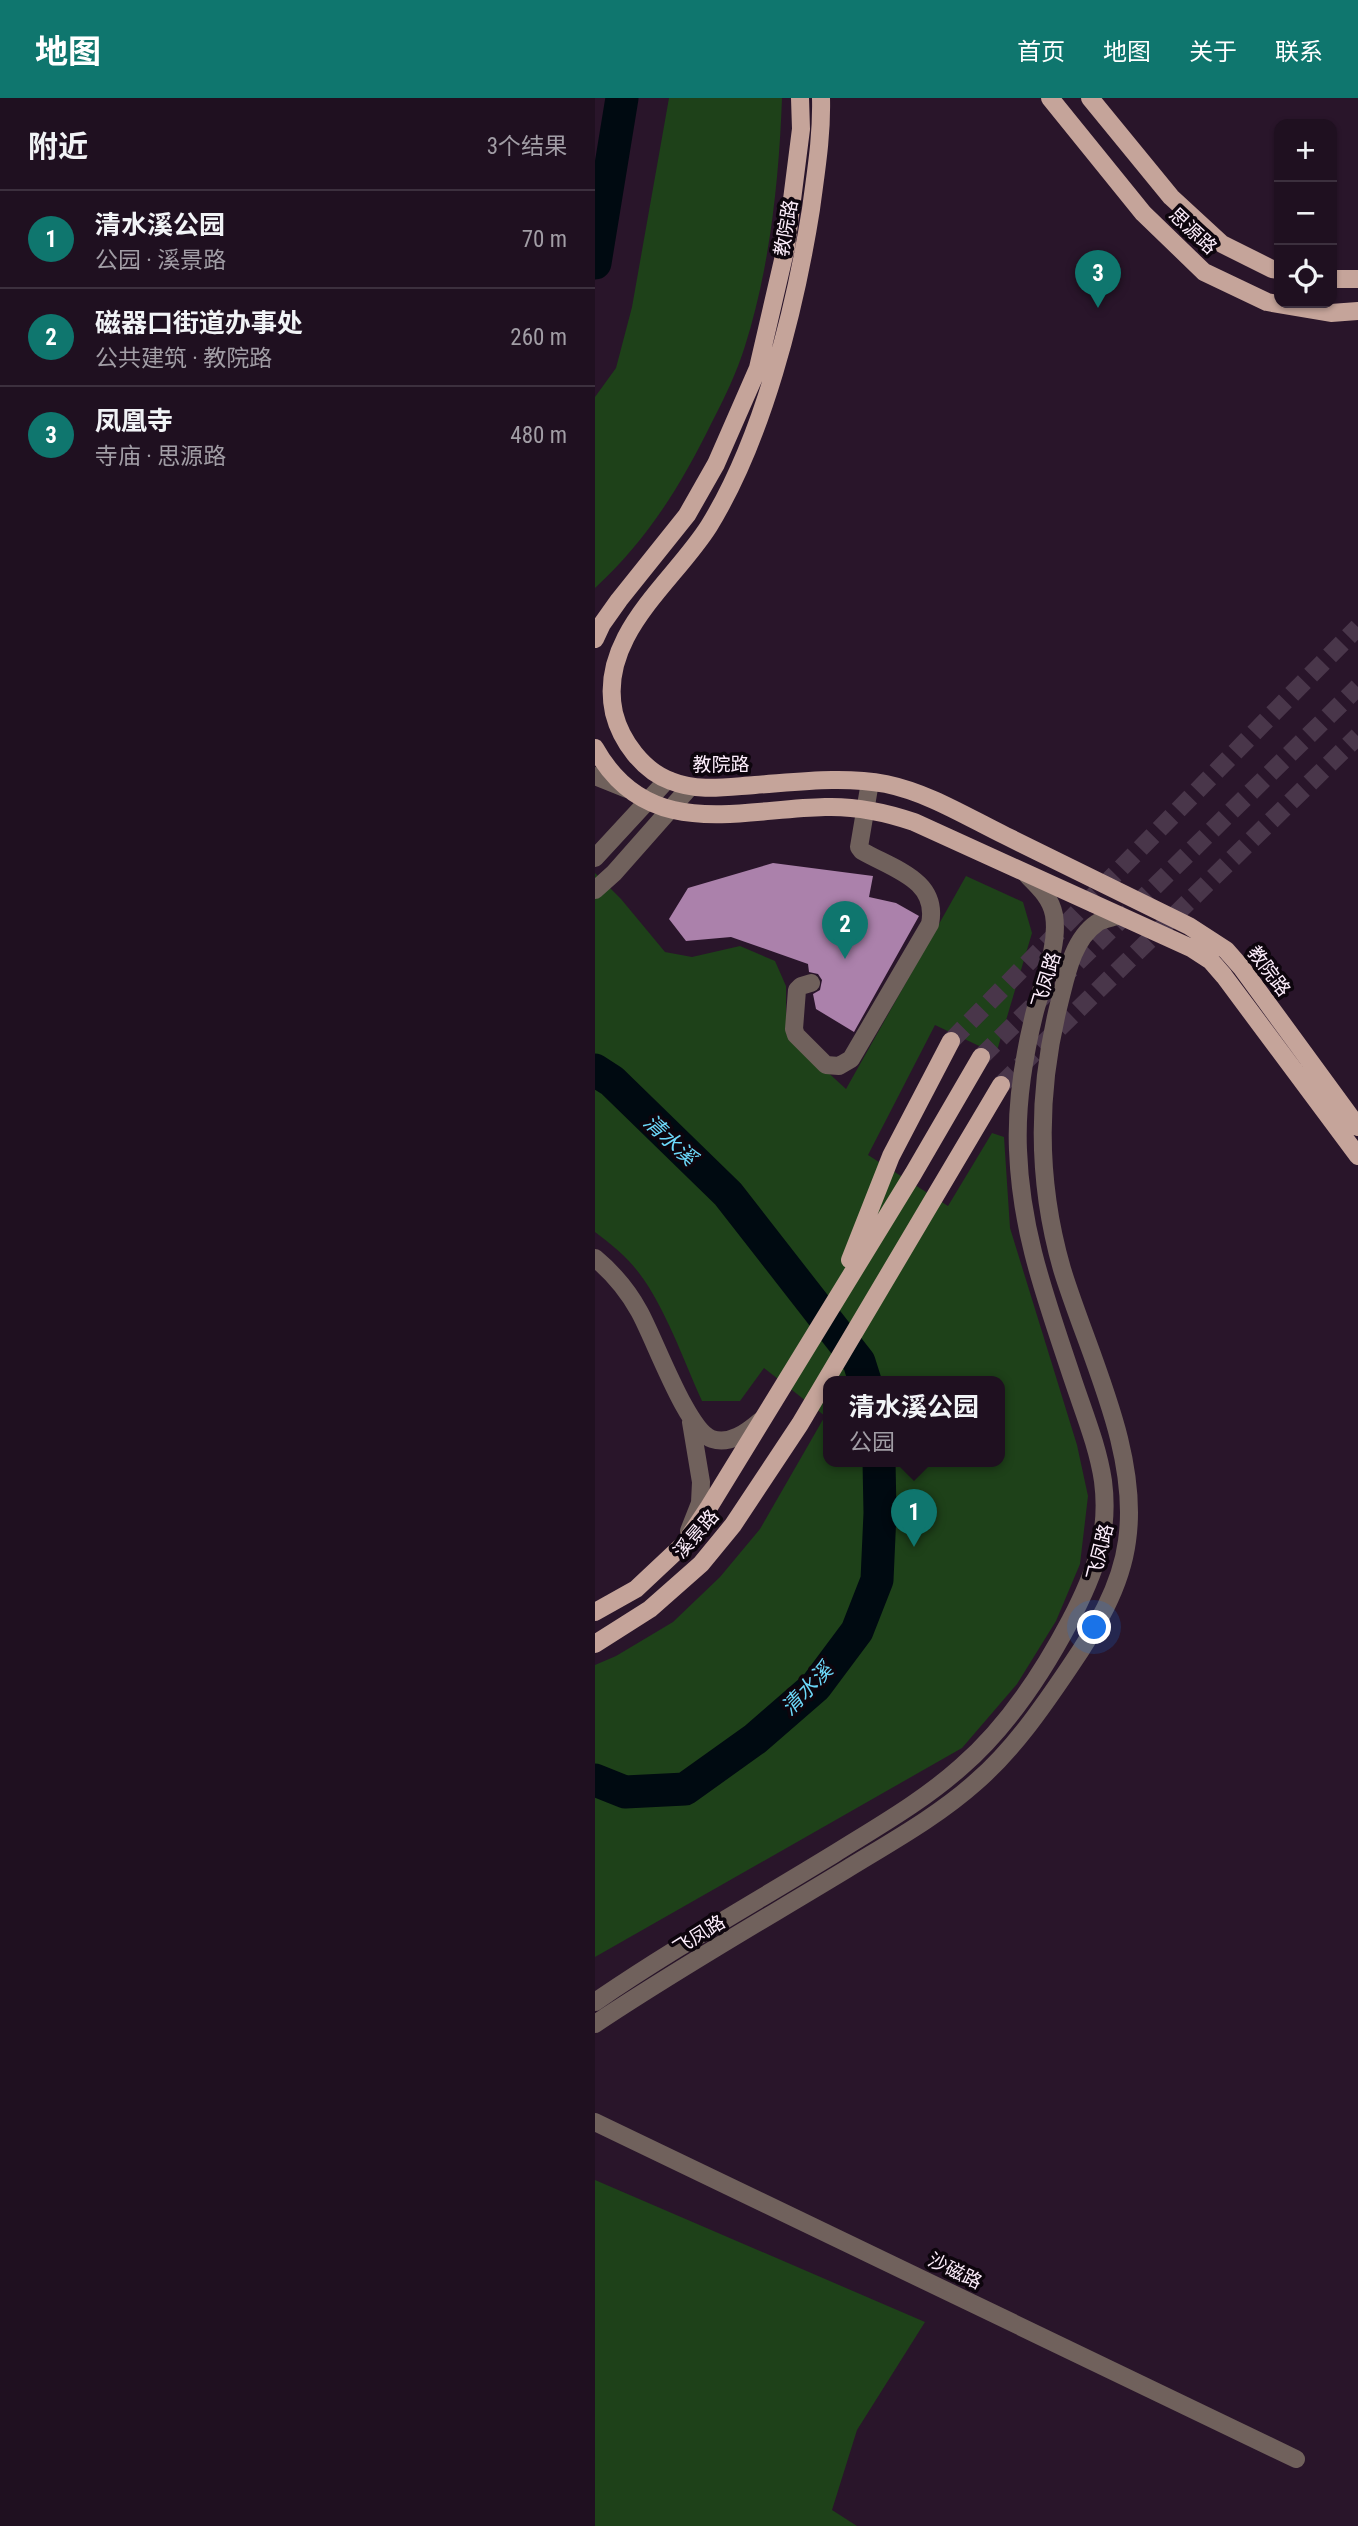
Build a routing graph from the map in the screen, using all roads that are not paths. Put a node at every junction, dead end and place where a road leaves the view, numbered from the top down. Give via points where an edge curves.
1 (800, 98) edge
2 (821, 98) edge
3 (1050, 98) edge
4 (1090, 98) edge
5 (1274, 270) edge
6 (1337, 279) edge
7 (1358, 279) edge
8 (1358, 311) edge
9 (595, 639) edge
10 (595, 748) edge
11 (595, 776) edge
12 (667, 780) junction
13 (870, 782) junction
14 (690, 787) junction
15 (627, 789) junction
16 (648, 802) junction
17 (864, 809) junction
18 (670, 810) junction
19 (596, 857) edge
20 (1027, 875) junction
21 (595, 890) edge
22 (1117, 916) junction
23 (811, 983) dead end
24 (951, 1041) tunnel mouth
25 (981, 1058) tunnel mouth
26 (1001, 1085) tunnel mouth
27 (1358, 1127) edge
28 (1358, 1156) edge
29 (595, 1258) edge
30 (833, 1302) junction
31 (829, 1376) edge
32 (823, 1385) edge
33 (690, 1418) junction
34 (763, 1418) junction
35 (685, 1543) junction
36 (595, 1612) edge
37 (595, 1644) edge
38 (595, 2001) edge
39 (595, 2024) edge
40 (595, 2122) edge
41 (1296, 2459) dead end

1 - 9 main road, 教院路 via 801,129 786,247 758,368 716,464 687,515 613,608
2 - 12 main road, 教院路 via 822,134 804,252 775,372 736,477 708,528 638,618 613,675 619,727 628,745
3 - 8 main road, 思源路 via 1143,213 1204,272 1267,302 1331,313
4 - 5 main road, 思源路 via 1171,197 1222,244
6 - 7 main road
10 - 15 main road, 教院路
11 - 15 street
12 - 14 main road, 教院路
12 - 16 street
13 - 14 main road, 教院路
13 - 17 street
13 - 27 main road, 教院路 via 918,793 1212,939 1241,967
14 - 18 street
15 - 16 main road, 教院路
16 - 18 main road, 教院路
16 - 19 street
17 - 18 main road, 教院路 via 708,814
17 - 20 main road, 教院路 via 914,822
17 - 23 street via 859,847 921,884 932,906 930,924 891,981 851,1059 839,1066 826,1065 799,1040 794,1028 797,990
18 - 21 street
20 - 22 main road, 教院路
20 - 38 street, 飞凤路 via 1044,892 1055,919 1025,1056 1017,1146 1021,1194 1038,1276 1103,1481 1103,1537 1094,1572 1045,1664 994,1733 962,1767 888,1820
22 - 28 main road, 教院路 via 1211,961
22 - 39 street, 飞凤路 via 1098,922 1073,956 1054,1027 1043,1103 1045,1190 1052,1231 1129,1479 1127,1544 1106,1606 1032,1721 976,1783 898,1837
24 - 30 main road via 891,1156
25 - 30 main road
26 - 31 main road, 溪景路
29 - 33 street via 625,1288 640,1312
30 - 34 main road, 溪景路
32 - 37 main road, 溪景路 via 733,1525 701,1564 650,1609
33 - 34 street via 703,1435 728,1440
33 - 35 street via 701,1482 700,1503
34 - 35 main road, 溪景路
35 - 36 main road, 溪景路 via 636,1589
40 - 41 street, 沙磁路

